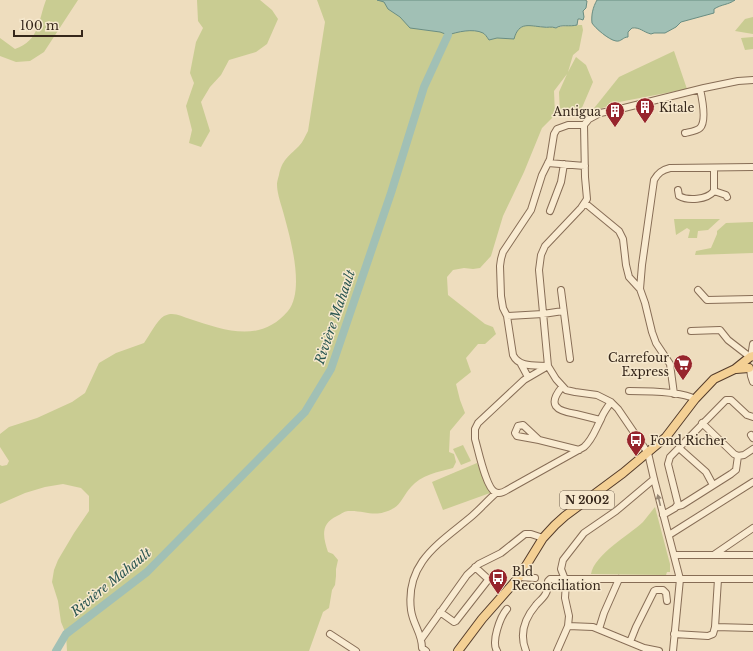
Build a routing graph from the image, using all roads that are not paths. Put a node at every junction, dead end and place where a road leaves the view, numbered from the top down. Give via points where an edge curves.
1 (753, 80) edge
2 (700, 90) junction
3 (584, 125) junction
4 (685, 133) dead end
5 (548, 163) junction
6 (564, 164) junction
7 (585, 166) junction
8 (753, 167) edge
9 (714, 168) junction
10 (678, 190) dead end
11 (714, 192) junction
12 (727, 197) dead end
13 (585, 203) junction
14 (550, 211) dead end
15 (640, 289) junction
16 (561, 290) dead end
17 (698, 290) dead end
18 (753, 300) edge
19 (564, 311) junction
20 (544, 314) junction
21 (507, 316) junction
22 (691, 331) dead end
23 (753, 344) edge
24 (570, 359) dead end
25 (750, 362) edge
26 (522, 364) junction
27 (548, 366) junction
28 (528, 378) junction
29 (753, 382) edge
30 (562, 387) junction
31 (629, 391) dead end
32 (674, 394) junction
33 (695, 399) junction
34 (611, 402) junction
35 (753, 417) edge
36 (600, 420) junction
37 (702, 423) junction
38 (539, 440) dead end
39 (679, 448) junction
40 (753, 449) edge
41 (579, 450) junction
42 (648, 452) junction
43 (738, 456) junction
44 (654, 479) junction
45 (753, 482) edge
46 (713, 485) junction
47 (496, 493) junction
48 (678, 506) junction
49 (663, 515) junction
50 (753, 528) edge
51 (669, 535) junction
52 (543, 538) junction
53 (715, 554) junction
54 (674, 555) junction
55 (753, 555) edge
56 (475, 567) junction
57 (519, 577) junction
58 (535, 578) dead end
59 (563, 578) junction
60 (619, 579) junction
61 (680, 579) junction
62 (718, 579) junction
63 (753, 580) edge
64 (667, 601) dead end
65 (507, 609) dead end
66 (440, 612) junction
67 (568, 626) junction
68 (715, 626) junction
69 (753, 628) edge
70 (599, 629) junction
71 (330, 634) dead end
72 (674, 634) junction
73 (422, 638) junction
74 (630, 642) junction
75 (423, 650) edge
76 (356, 651) edge
77 (458, 651) edge
78 (497, 651) edge
79 (526, 651) edge
80 (557, 651) edge
81 (659, 651) edge
82 (673, 651) edge

1 - 2 street
2 - 3 street via 600,113
2 - 4 street via 702,125 699,129
3 - 5 street via 568,125 557,129
3 - 7 street
5 - 6 street
5 - 21 street via 531,210 503,252 500,262 501,296
6 - 7 street
6 - 14 street via 561,182
7 - 13 street
8 - 9 street
9 - 11 street
9 - 15 street via 670,168 658,173 652,185
10 - 11 street via 678,196 683,198 705,197
11 - 12 street
13 - 15 street via 619,231 623,239 629,277
13 - 20 street via 548,242 540,255
15 - 32 street via 656,343 670,364
16 - 19 street
17 - 18 street via 706,300
19 - 20 street
19 - 24 street
20 - 21 street
20 - 27 street
21 - 26 street via 513,355 516,361
22 - 25 street via 720,330
23 - 25 street
25 - 29 street
25 - 33 main road, N 2002 via 714,380
26 - 27 street
26 - 28 street
27 - 28 street
27 - 30 street
28 - 47 street via 478,423 475,429 475,439 487,479
30 - 34 street via 600,396
30 - 36 street via 554,398 559,410
31 - 32 street
32 - 33 street
33 - 42 main road, N 2002 via 666,437
34 - 36 street
34 - 42 street
35 - 37 street via 747,415 734,402 727,400
36 - 41 street via 590,441
37 - 39 street
37 - 43 street
38 - 41 street
39 - 46 street via 704,470
39 - 48 street via 670,456 668,462
40 - 43 street
41 - 47 street via 507,490
42 - 44 street
42 - 52 main road, N 2002 via 565,516
43 - 46 street via 736,470
49 -> 44 street
44 - 59 street via 579,538 562,563
45 - 51 street
46 - 48 street
47 - 73 street via 432,550 418,568 413,581 411,610
48 - 49 street
49 - 51 street
50 - 53 street
51 - 54 street
52 - 56 street via 525,534 501,553
52 - 57 main road, N 2002
53 - 54 street
53 - 55 street
54 - 61 street
56 - 66 street
56 - 66 street via 488,580 456,621
57 - 58 street
57 - 77 main road, N 2002
59 - 60 street
59 - 67 street via 566,582 565,598 570,616
59 - 79 street via 548,580 546,594 535,606 525,624 523,638
60 - 61 street
60 - 70 street
61 - 62 street
61 - 72 street
62 - 63 street
62 - 68 street
64 - 74 street via 663,590 654,592
65 - 78 street via 501,618 496,638
66 - 73 street
67 - 70 street
67 - 80 street
68 - 69 street
68 - 72 street via 714,634 708,636
70 - 74 street
71 - 76 street
72 - 82 street
73 - 75 street
74 - 81 street

